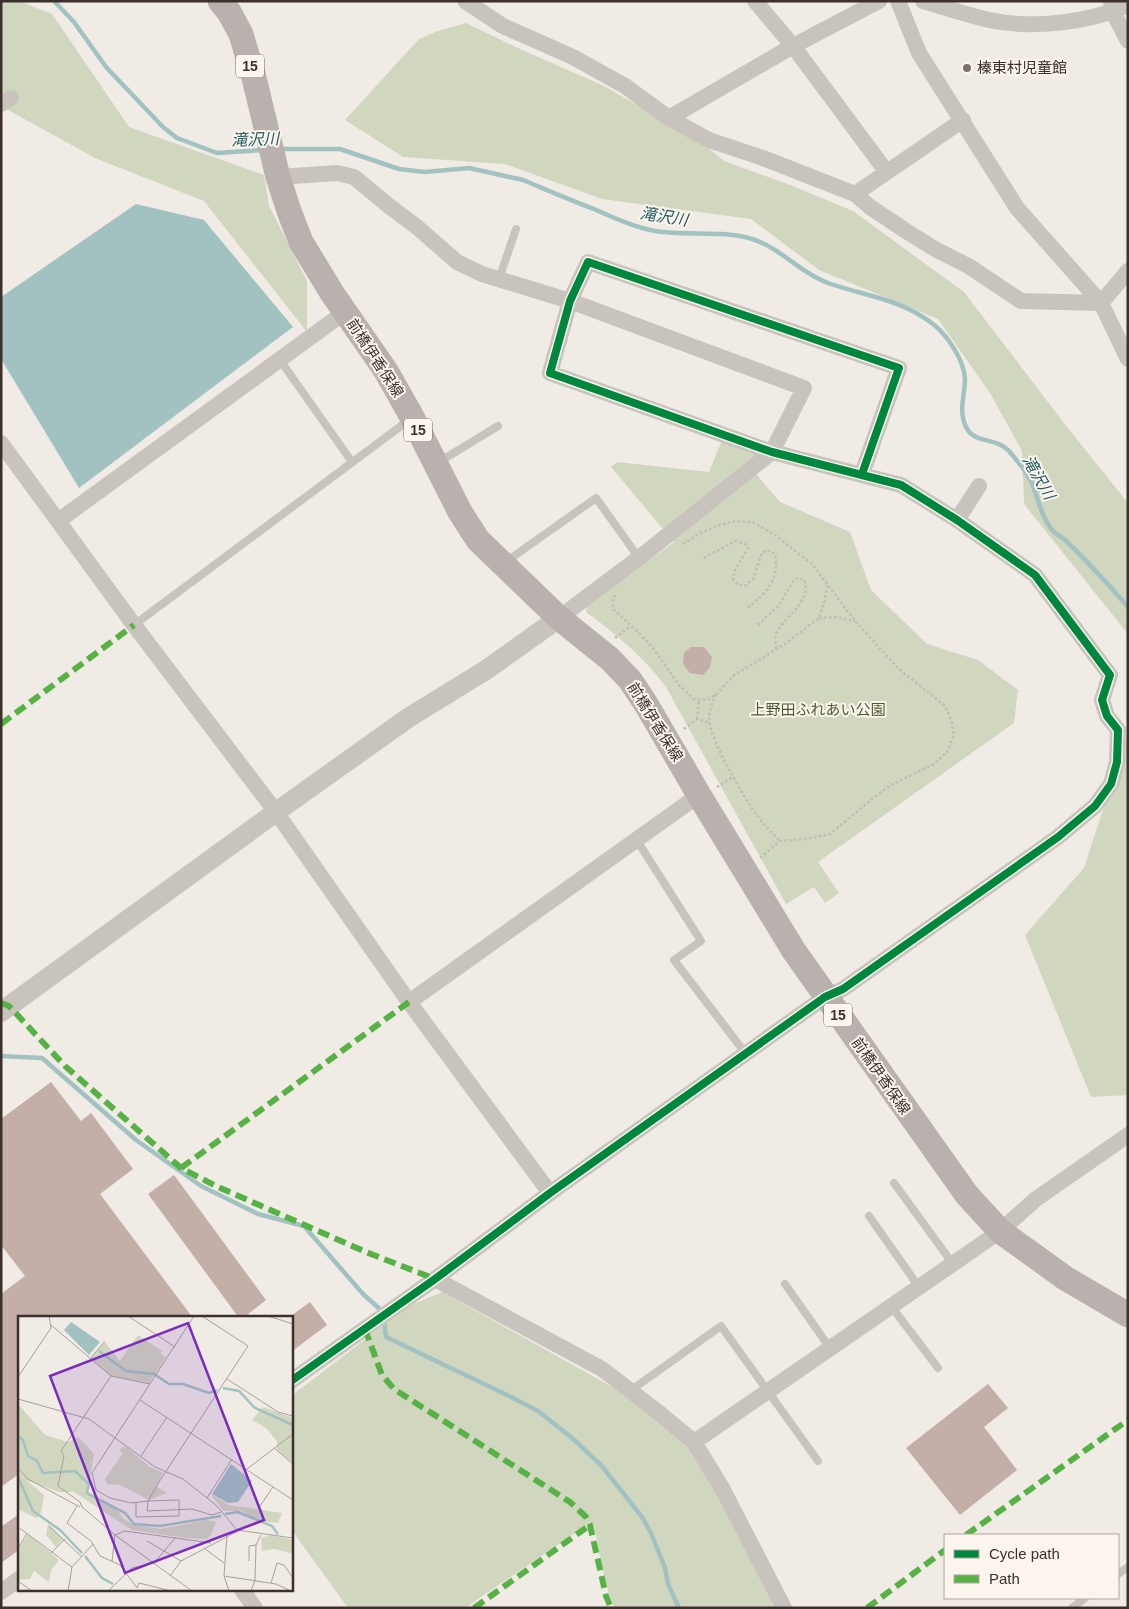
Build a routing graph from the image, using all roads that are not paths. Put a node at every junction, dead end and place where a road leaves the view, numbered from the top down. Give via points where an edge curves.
1 (220, 1) edge
2 (465, 1) edge
3 (755, 1) edge
4 (879, 1) edge
5 (898, 1) edge
6 (923, 1) edge
7 (1117, 6) edge
8 (1128, 41) edge
9 (793, 46) junction
10 (669, 118) junction
11 (963, 120) junction
12 (277, 171) junction
13 (886, 171) junction
14 (855, 194) junction
15 (516, 229) dead end
16 (1128, 272) edge
17 (499, 279) junction
18 (570, 300) junction
19 (1101, 303) junction
20 (345, 312) junction
21 (1128, 358) edge
22 (280, 360) junction
23 (412, 417) junction
24 (498, 426) dead end
25 (1, 443) edge
26 (772, 452) junction
27 (352, 462) junction
28 (436, 465) junction
29 (862, 474) junction
30 (979, 486) dead end
31 (957, 520) junction
32 (58, 521) junction
33 (639, 558) junction
34 (502, 563) junction
35 (559, 618) junction
36 (134, 625) junction
37 (708, 791) junction
38 (276, 812) junction
39 (636, 840) junction
40 (826, 997) junction
41 (408, 1002) junction
42 (1, 1012) edge
43 (746, 1054) junction
44 (1128, 1135) edge
45 (894, 1183) dead end
46 (550, 1193) junction
47 (868, 1216) dead end
48 (1000, 1231) junction
49 (953, 1264) junction
50 (435, 1278) junction
51 (785, 1284) dead end
52 (919, 1287) junction
53 (891, 1306) junction
54 (1128, 1315) edge
55 (830, 1348) junction
56 (938, 1368) dead end
57 (292, 1380) edge
58 (630, 1390) junction
59 (767, 1391) junction
60 (694, 1442) junction
61 (818, 1461) dead end
62 (18, 1580) edge
63 (1, 1592) edge
64 (243, 1592) edge
65 (1084, 1599) edge
66 (255, 1608) edge
67 (784, 1608) edge
68 (1072, 1608) edge

1 - 12 main road, 前橋伊香保線 / 15 via 240,34
2 - 10 street via 502,26 573,57 625,86
3 - 9 street
4 - 9 street
5 - 11 street via 919,53
6 - 7 street via 991,21 1026,24 1065,23
7 - 8 street
9 - 10 street
9 - 13 street
10 - 14 street via 709,140
11 - 13 street
11 - 19 street via 1017,208
12 - 17 street via 337,173 354,177 457,262
12 - 20 main road, 前橋伊香保線 / 15 via 301,242
13 - 14 street
14 - 19 street via 906,231 970,267 1021,301
15 - 17 lane
16 - 19 street
17 - 18 street
18 - 26 street via 550,373
18 - 26 street via 804,388
18 - 29 street via 588,262 899,368
19 - 21 street
20 - 22 street
20 - 23 main road, 前橋伊香保線 / 15 via 386,371
22 - 27 lane
22 - 32 street
23 - 27 lane
23 - 28 main road, 前橋伊香保線 / 15
24 - 28 lane
25 - 32 street
26 - 29 street
26 - 33 street
27 - 36 lane
28 - 34 main road, 前橋伊香保線 / 15 via 478,540
29 - 31 street via 901,485
30 - 31 street
31 - 40 street via 1035,575 1110,675 1102,700 1106,716 1118,730 1117,762 1111,784 1095,806 1058,837 843,989
32 - 36 street
33 - 34 lane via 596,498
33 - 35 street
34 - 35 main road, 前橋伊香保線 / 15
35 - 37 main road, 前橋伊香保線 / 15 via 610,659 630,680
35 - 38 street via 486,670 408,718
36 - 38 street
37 - 39 street
37 - 40 main road, 前橋伊香保線 / 15 via 794,951
38 - 41 street
38 - 42 street
39 - 41 street
39 - 43 lane via 701,941 674,960
40 - 43 street
40 - 48 main road, 前橋伊香保線 / 15 via 967,1196
41 - 46 street
43 - 46 street
44 - 48 street via 1036,1199
45 - 49 lane
46 - 50 street
47 - 52 lane
48 - 49 street
48 - 54 main road, 前橋伊香保線 / 15 via 1066,1278
49 - 52 street
50 - 57 street
50 - 58 street via 602,1369
51 - 55 lane
52 - 53 street
53 - 55 street
53 - 56 lane
55 - 59 street
58 - 59 lane via 721,1326
58 - 60 street
59 - 60 street
59 - 61 lane
60 - 67 street via 722,1488
62 - 63 street
64 - 66 street
65 - 68 lane

